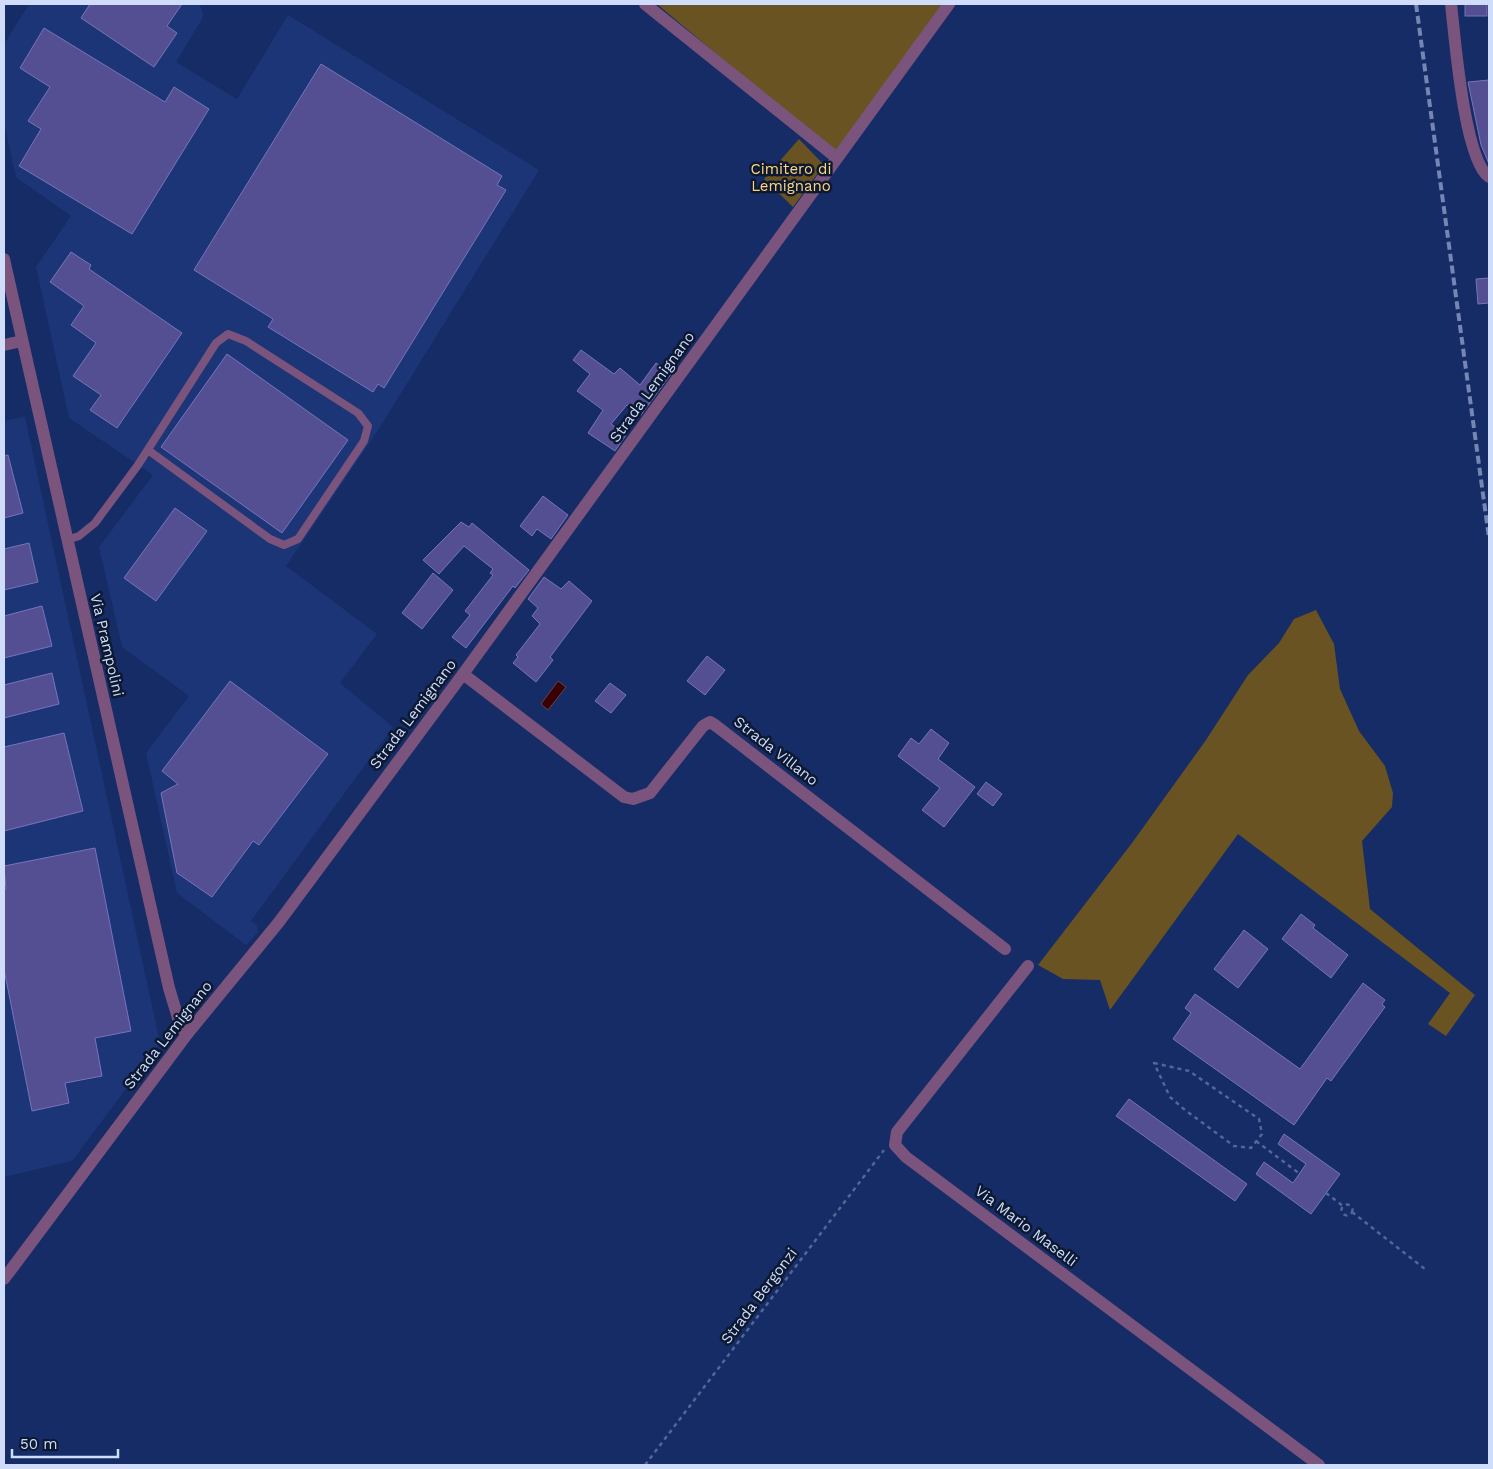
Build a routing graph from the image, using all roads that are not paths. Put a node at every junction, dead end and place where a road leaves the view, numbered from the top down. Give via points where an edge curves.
1 (645, 4) edge
2 (949, 4) edge
3 (1450, 4) edge
4 (837, 158) junction
5 (1489, 177) edge
6 (4, 259) edge
7 (22, 341) junction
8 (4, 345) edge
9 (148, 450) junction
10 (67, 540) junction
11 (463, 674) junction
12 (1005, 949) dead end
13 (1028, 966) dead end
14 (188, 1033) junction
15 (4, 1279) edge
16 (1319, 1465) edge

1 - 4 street
2 - 4 street, Strada Lemignano
3 - 5 street via 1469,135 1482,172
4 - 11 street, Strada Lemignano
6 - 7 street, Via Prampolini
7 - 8 street
7 - 10 street, Via Prampolini
9 - 9 lane via 216,343 228,334 246,341 358,414 368,426 364,441 298,539 284,545 270,539
9 - 10 lane via 95,523 83,534
10 - 14 street, Via Prampolini via 169,988 181,1028
11 - 12 street, Strada Villano via 624,798 632,799 650,792 703,726 710,722
11 - 14 street, Strada Lemignano via 279,922
13 - 16 street, Via Mario Maselli via 897,1132 895,1145 906,1157
14 - 15 street, Strada Lemignano

